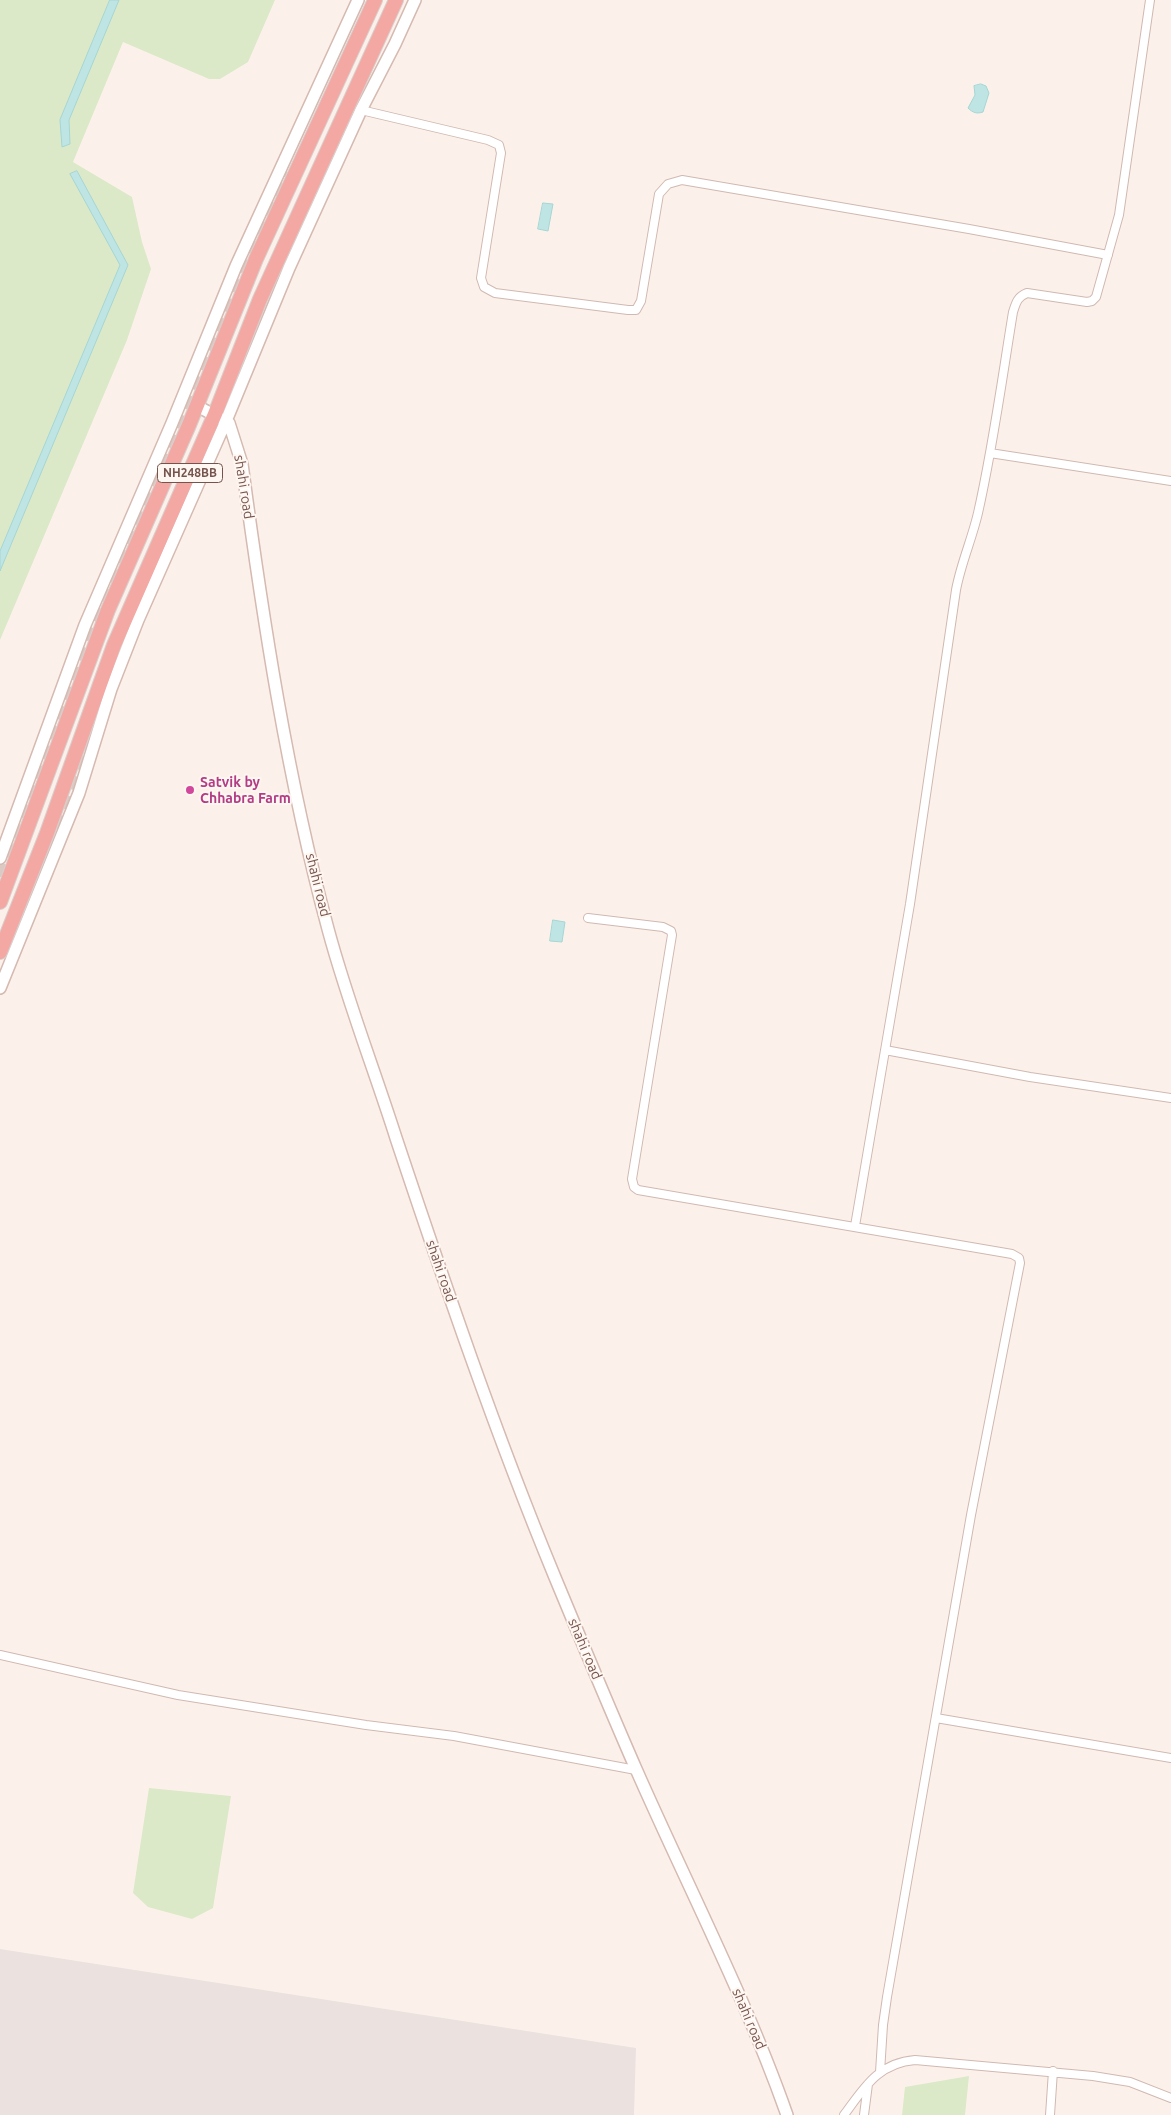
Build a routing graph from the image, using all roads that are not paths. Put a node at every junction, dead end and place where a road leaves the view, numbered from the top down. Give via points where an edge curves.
1 (358, 0) edge
2 (375, 0) edge
3 (396, 0) edge
4 (415, 0) edge
5 (1150, 0) edge
6 (361, 110) junction
7 (1108, 255) junction
8 (197, 406) junction
9 (221, 417) junction
10 (990, 454) junction
11 (1171, 481) edge
12 (0, 858) edge
13 (0, 902) edge
14 (588, 918) dead end
15 (0, 952) edge
16 (0, 988) edge
17 (885, 1050) junction
18 (1171, 1098) edge
19 (855, 1226) junction
20 (0, 1655) edge
21 (936, 1718) junction
22 (1171, 1758) edge
23 (636, 1770) junction
24 (1053, 2071) junction
25 (880, 2072) junction
26 (868, 2082) junction
27 (1171, 2098) edge
28 (787, 2115) edge
29 (844, 2115) edge
30 (864, 2115) edge
31 (1050, 2115) edge

1 - 12 street via 236,266 85,625
2 - 8 highway, NH248BB via 256,260
3 - 9 highway, NH248BB via 260,299
4 - 6 street
5 - 7 street via 1123,191
6 - 7 street via 499,145 501,153 481,278 484,287 495,292 636,310 641,301 659,194 676,181 699,182
6 - 9 street
7 - 10 street via 1098,292 1092,301 1079,302 1034,292 1021,295 1016,302
8 - 9 street
8 - 13 highway, NH248BB via 96,641
9 - 15 highway, NH248BB via 114,645 41,849
9 - 16 street via 124,655 79,793
9 - 23 street, shahi road via 232,426 242,464 285,738 301,817 344,984 440,1268 520,1489
10 - 11 street
10 - 17 street via 978,514 959,574
14 - 19 street via 663,928 671,931 672,935 632,1179 634,1186 643,1192
17 - 18 street via 1030,1077
17 - 19 street
19 - 21 street via 1012,1254 1019,1258 1020,1263
20 - 23 street via 178,1695 454,1736
21 - 22 street
21 - 25 street via 887,1997
23 - 28 street, shahi road via 701,1908
24 - 25 street via 915,2060
24 - 27 street via 1130,2082
24 - 31 street
25 - 26 street
26 - 29 street
26 - 30 street

